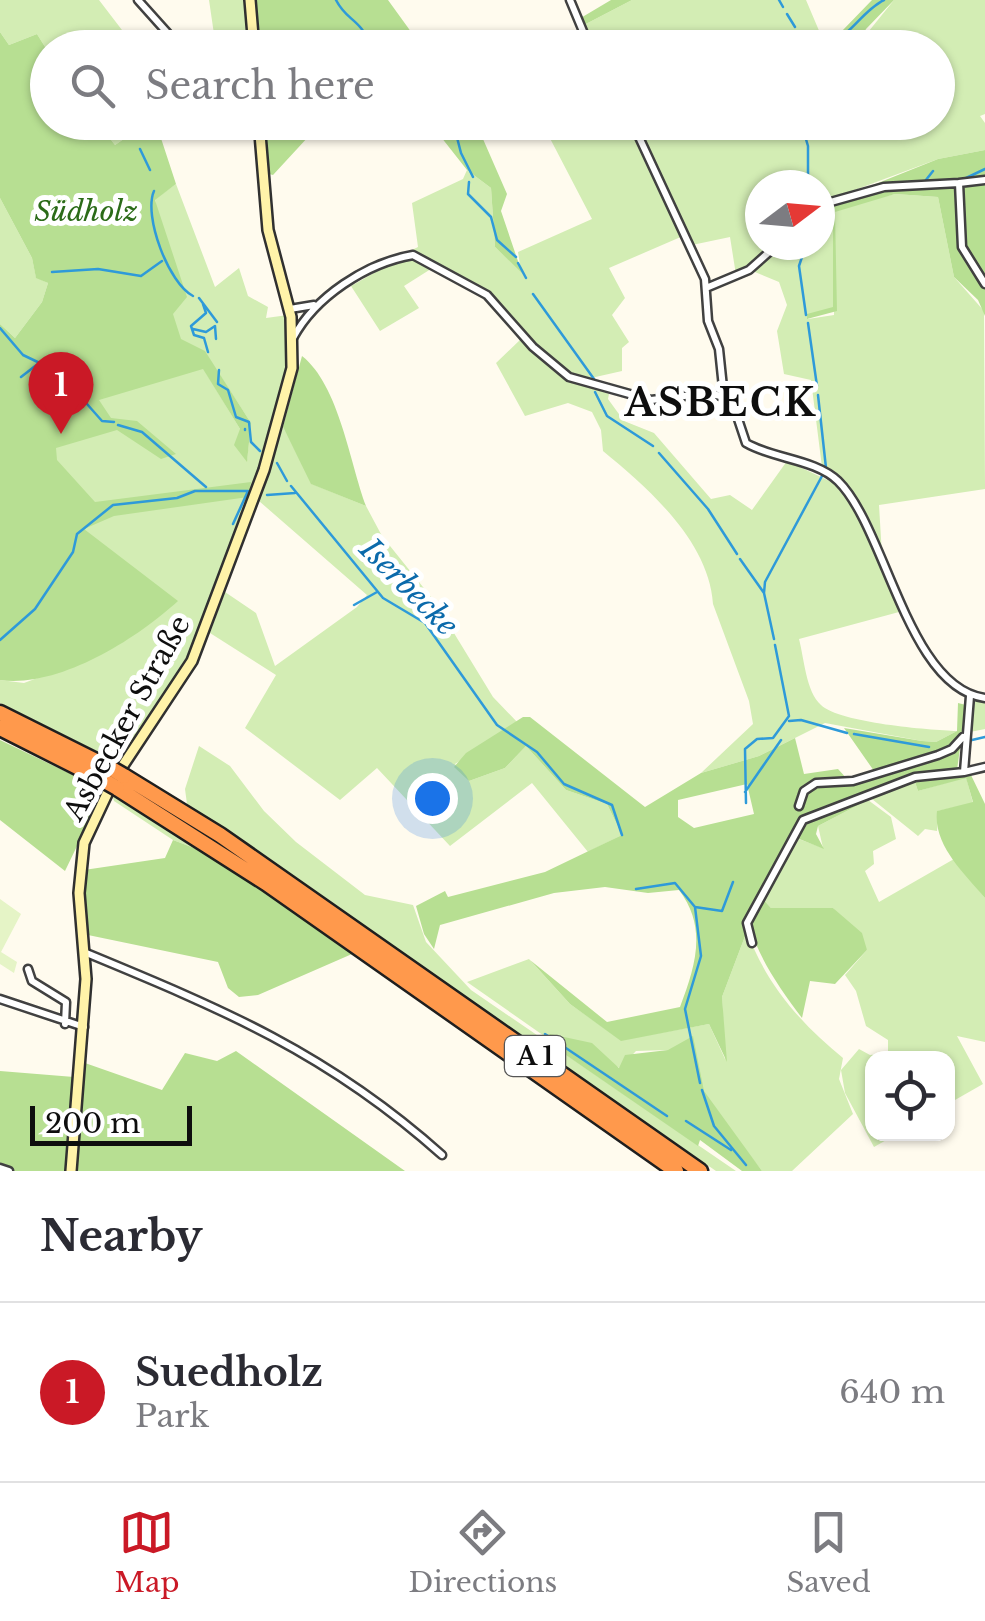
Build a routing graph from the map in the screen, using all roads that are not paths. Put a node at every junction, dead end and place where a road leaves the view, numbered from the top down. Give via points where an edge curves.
1 (138, 0) edge
2 (250, 0) edge
3 (570, 0) edge
4 (166, 30) edge
5 (253, 30) edge
6 (582, 30) edge
7 (260, 140) edge
8 (640, 140) edge
9 (985, 180) edge
10 (959, 183) junction
11 (835, 201) edge
12 (760, 260) edge
13 (985, 284) edge
14 (706, 288) junction
15 (315, 305) junction
16 (308, 312) junction
17 (291, 313) junction
18 (292, 339) junction
19 (724, 397) junction
20 (970, 696) junction
21 (985, 698) edge
22 (0, 713) edge
23 (0, 728) edge
24 (964, 736) junction
25 (985, 767) edge
26 (964, 772) junction
27 (114, 778) junction
28 (799, 806) dead end
29 (356, 939) junction
30 (752, 943) dead end
31 (84, 952) junction
32 (28, 970) dead end
33 (0, 999) edge
34 (64, 1024) junction
35 (84, 1027) junction
36 (442, 1155) dead end
37 (0, 1168) edge
38 (8, 1171) edge
39 (71, 1171) edge
40 (676, 1171) edge
41 (700, 1171) edge

1 - 4 street
2 - 5 main road
3 - 6 street
7 - 17 main road, Asbecker Straße via 268,230
8 - 14 street
9 - 10 street
10 - 11 street via 884,188
10 - 13 street via 962,247
12 - 14 street
14 - 19 street
15 - 16 street
15 - 17 street
15 - 19 street via 412,255 486,295 542,355 581,384 651,400
16 - 17 street
16 - 18 street
17 - 18 main road, Asbecker Straße
18 - 31 main road, Asbecker Straße via 286,395 264,470 199,646 114,780 84,843
19 - 20 street via 746,443 840,484 902,614
20 - 21 street
20 - 24 street
22 - 27 highway, A 1
23 - 27 highway, A 1
24 - 26 street
24 - 28 street via 938,755 853,781 816,783
25 - 26 street
26 - 30 street via 915,777 803,818 747,922
27 - 29 highway, A 1 via 220,835
29 - 40 highway, A 1
29 - 41 highway, A 1
31 - 35 main road, Asbecker Straße
31 - 36 street via 280,1038
32 - 34 street via 32,981 66,1002
33 - 34 street
34 - 35 street
35 - 39 main road, Asbecker Straße
37 - 38 street

